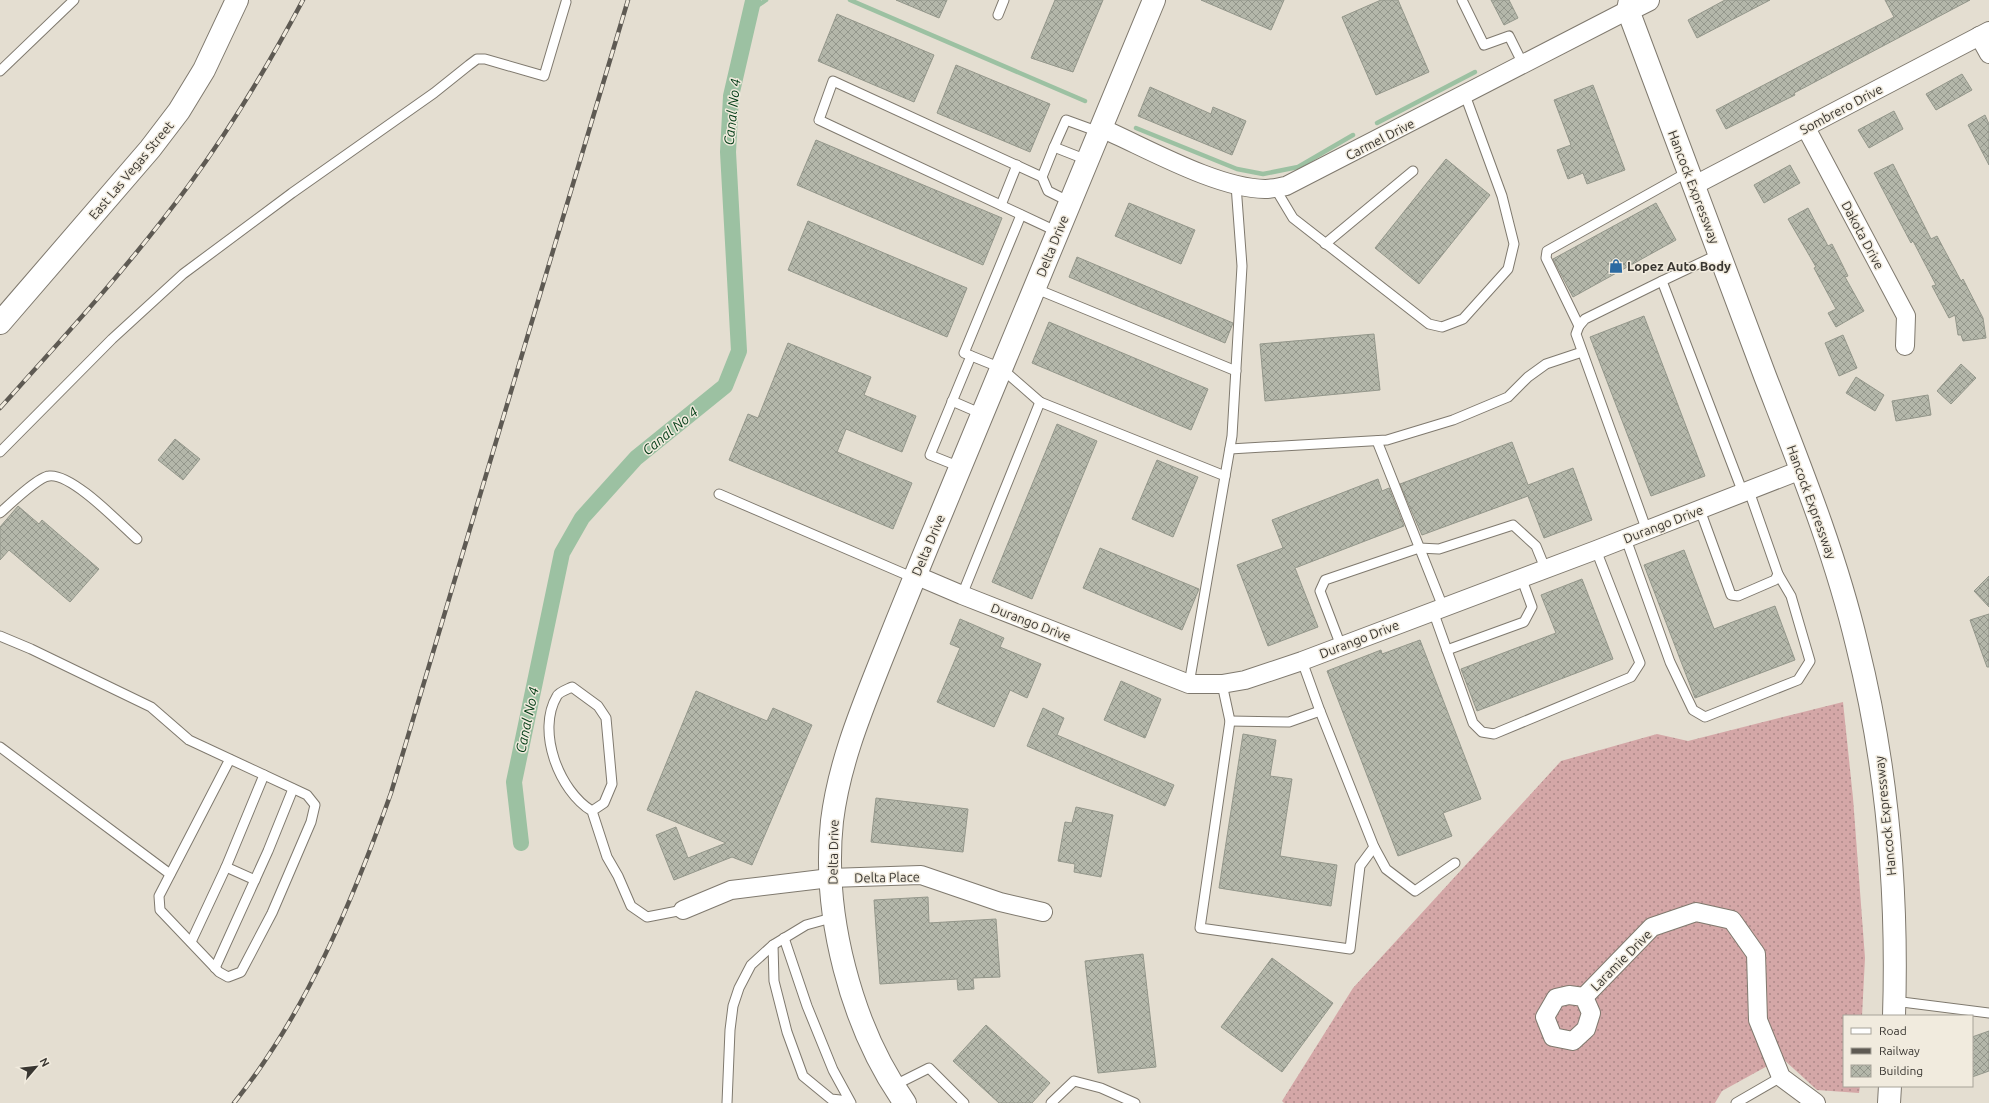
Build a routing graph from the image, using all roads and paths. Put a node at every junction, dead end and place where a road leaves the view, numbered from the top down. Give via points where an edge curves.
1 (74, 0) edge
2 (237, 0) edge
3 (1004, 0) edge
4 (1154, 0) edge
5 (1462, 0) edge
6 (1648, 0) edge
7 (566, 2) dead end
8 (1624, 3) edge
9 (998, 15) dead end
10 (1984, 34) edge
11 (1989, 54) edge
12 (1523, 64) junction
13 (0, 71) edge
14 (1465, 95) junction
15 (1806, 128) junction
16 (1100, 130) junction
17 (1054, 147) junction
18 (1087, 160) junction
19 (1017, 165) junction
20 (1413, 171) dead end
21 (1042, 177) junction
22 (1691, 179) junction
23 (1236, 185) junction
24 (1275, 188) junction
25 (1070, 202) junction
26 (1000, 205) junction
27 (1021, 215) junction
28 (1058, 232) junction
29 (1325, 244) junction
30 (1719, 254) junction
31 (1662, 281) junction
32 (1034, 288) junction
33 (0, 323) edge
34 (1579, 326) junction
35 (1905, 346) dead end
36 (1582, 352) junction
37 (971, 356) junction
38 (1001, 368) junction
39 (1236, 371) junction
40 (952, 401) junction
41 (1040, 402) junction
42 (982, 414) junction
43 (1377, 441) junction
44 (1230, 449) junction
45 (0, 452) edge
46 (960, 467) junction
47 (1801, 470) junction
48 (1225, 476) junction
49 (1746, 492) junction
50 (719, 494) dead end
51 (1700, 510) junction
52 (0, 513) edge
53 (1647, 531) junction
54 (137, 539) dead end
55 (1626, 539) junction
56 (1419, 548) junction
57 (1596, 550) junction
58 (1545, 568) junction
59 (1778, 574) junction
60 (915, 576) junction
61 (1521, 577) junction
62 (962, 596) junction
63 (1438, 609) junction
64 (0, 636) edge
65 (1341, 646) junction
66 (1447, 650) junction
67 (1302, 661) junction
68 (1189, 684) junction
69 (1222, 684) junction
70 (1320, 711) junction
71 (1230, 721) junction
72 (0, 747) edge
73 (230, 759) junction
74 (264, 775) junction
75 (293, 789) junction
76 (592, 811) junction
77 (1374, 847) junction
78 (1455, 863) dead end
79 (226, 868) junction
80 (170, 874) junction
81 (830, 878) junction
82 (255, 880) junction
83 (683, 910) joint
84 (1043, 912) dead end
85 (835, 917) junction
86 (784, 938) junction
87 (190, 942) junction
88 (773, 944) junction
89 (215, 968) junction
90 (1584, 997) dead end
91 (1894, 1009) edge
92 (1989, 1013) edge
93 (1781, 1077) junction
94 (1890, 1087) edge
95 (899, 1095) edge
96 (850, 1102) edge
97 (727, 1103) edge
98 (964, 1103) edge
99 (1051, 1103) edge
100 (1135, 1103) edge
101 (1736, 1103) edge
102 (1816, 1103) edge
103 (1889, 1103) edge

1 - 13 lane
2 - 33 main road, East Las Vegas Street via 204,70 179,111 150,149
3 - 9 lane
4 - 16 main road, Delta Drive
5 - 12 lane via 1484,45 1509,36
6 - 8 main road, Carmel Drive
7 - 45 lane via 544,76 477,59 434,93 183,274 112,339
8 - 12 street, Carmel Drive
8 - 22 main road, Hancock Expressway
10 - 11 street
10 - 15 street, Sombrero Drive
12 - 14 street, Carmel Drive
14 - 24 street, Carmel Drive via 1314,173 1286,186
14 - 29 lane via 1502,196 1514,244 1508,269 1463,319 1442,327 1430,324
15 - 22 street, Sombrero Drive
15 - 35 street, Dakota Drive via 1906,316
16 - 17 lane via 1066,120
16 - 18 main road, Delta Drive
16 - 23 street, Carmel Drive via 1202,174
17 - 18 lane
17 - 21 lane
18 - 25 main road, Delta Drive
19 - 21 lane
19 - 26 lane
19 - 26 lane via 833,81 819,120
20 - 29 lane
21 - 25 lane via 1048,191
22 - 30 main road, Hancock Expressway
22 - 34 lane via 1546,251 1546,258
23 - 24 street, Carmel Drive
23 - 39 lane via 1242,266
24 - 29 lane via 1293,218
25 - 28 main road, Delta Drive
26 - 27 lane
27 - 28 lane
27 - 37 lane via 964,353
28 - 32 main road, Delta Drive
30 - 31 lane
30 - 47 main road, Hancock Expressway
31 - 34 lane via 1585,319
31 - 49 lane
32 - 38 main road, Delta Drive
32 - 39 lane
34 - 36 lane via 1576,334
36 - 43 lane via 1546,364 1508,397 1453,420
36 - 53 lane
37 - 38 lane
37 - 40 lane
38 - 41 lane
38 - 42 main road, Delta Drive
39 - 44 lane
40 - 42 lane
40 - 46 lane via 930,455
41 - 48 lane
41 - 62 lane
42 - 46 main road, Delta Drive
43 - 44 lane
43 - 56 lane
44 - 48 lane
46 - 60 main road, Delta Drive
47 - 49 street, Durango Drive
47 - 91 main road, Hancock Expressway via 1844,594 1858,646 1876,742 1891,863 1896,950
48 - 68 lane
49 - 51 street, Durango Drive
49 - 59 lane
50 - 60 lane
51 - 53 street, Durango Drive
51 - 59 lane via 1731,595 1738,596 1775,580
52 - 54 lane via 34,484 48,476 64,478 85,492
53 - 55 street, Durango Drive
55 - 57 street, Durango Drive
55 - 59 lane via 1670,662 1693,710 1705,717 1798,680 1810,661 1791,596
56 - 58 lane via 1439,549 1513,525 1536,546
56 - 63 lane
56 - 65 lane via 1325,580 1320,590
57 - 58 street, Durango Drive
57 - 66 lane via 1640,663 1631,677 1494,734 1482,732 1473,723
58 - 61 street, Durango Drive
60 - 62 street, Durango Drive
60 - 81 main road, Delta Drive via 852,732 832,822
61 - 63 street, Durango Drive
61 - 66 lane via 1532,607 1524,622
62 - 68 street, Durango Drive
63 - 65 street, Durango Drive
63 - 66 lane
64 - 73 lane via 151,707 190,740
65 - 67 street, Durango Drive
67 - 69 street, Durango Drive via 1245,680
67 - 70 lane
68 - 69 street, Durango Drive
69 - 71 lane
70 - 71 lane via 1289,722
70 - 77 lane
71 - 77 lane via 1200,928 1350,949 1360,866
72 - 80 lane
73 - 74 lane
73 - 80 lane
74 - 75 lane
74 - 79 lane
75 - 82 lane
75 - 89 lane via 307,795 316,805 275,906 241,972 228,977
76 - 76 lane via 580,804 560,775 549,742 550,716 557,695 572,686 598,706 606,718 612,784 604,803
76 - 83 lane via 607,857 631,906 647,917
77 - 78 lane via 1386,869 1415,891
79 - 82 lane
79 - 87 lane
80 - 87 lane via 159,896 160,910
81 - 83 street, Delta Place via 731,890
81 - 84 street, Delta Place via 921,875 1000,902
81 - 85 main road, Delta Drive
82 - 89 lane
85 - 86 lane via 808,924
85 - 95 main road, Delta Drive via 847,974 861,1019 879,1061
86 - 88 lane
86 - 96 lane via 810,1013 833,1070
87 - 89 lane
88 - 96 lane via 774,981 787,1032 803,1076 831,1099
88 - 97 lane via 751,965 738,988 730,1030
90 - 93 street, Laramie Drive via 1652,927 1696,912 1732,920 1756,954 1758,1020
91 - 92 lane
93 - 101 lane
93 - 102 street
94 - 103 main road
95 - 98 lane via 929,1068
99 - 100 lane via 1074,1081 1101,1088

